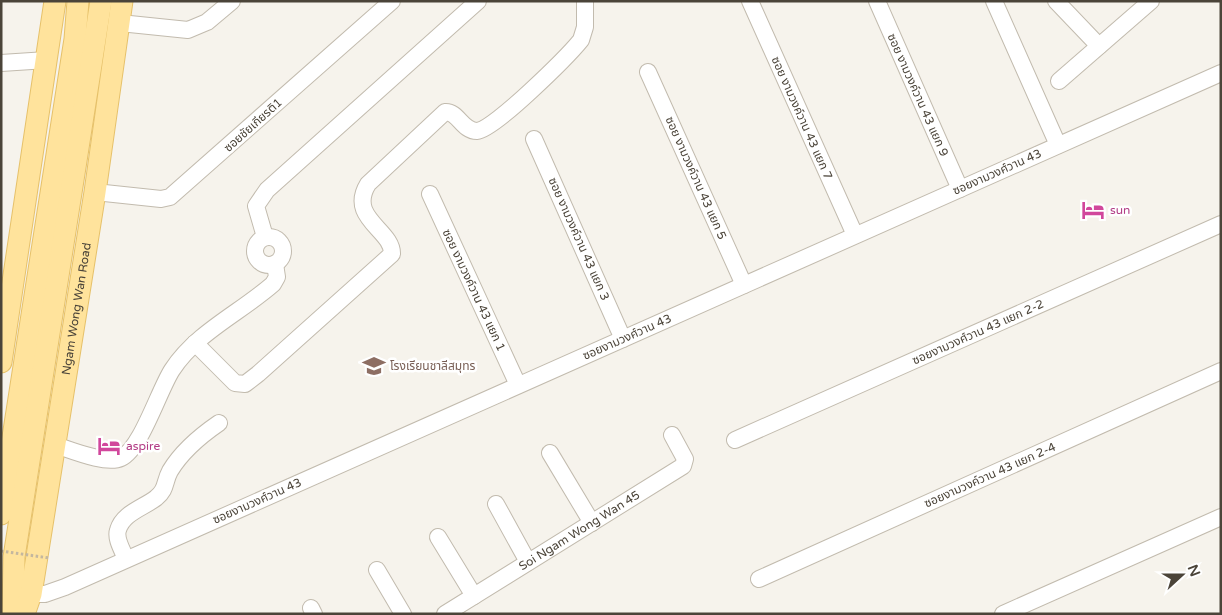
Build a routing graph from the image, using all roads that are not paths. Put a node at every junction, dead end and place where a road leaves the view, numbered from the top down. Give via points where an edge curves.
1 (55, 1) edge
2 (78, 1) edge
3 (101, 1) edge
4 (122, 1) edge
5 (232, 1) edge
6 (392, 1) edge
7 (478, 1) edge
8 (585, 1) edge
9 (750, 1) edge
10 (877, 1) edge
11 (994, 1) edge
12 (1056, 1) edge
13 (1152, 1) edge
14 (120, 23) junction
15 (1099, 46) junction
16 (47, 60) junction
17 (1, 63) edge
18 (648, 72) dead end
19 (1221, 73) edge
20 (1059, 80) dead end
21 (534, 139) dead end
22 (1058, 145) junction
23 (960, 189) junction
24 (94, 192) junction
25 (430, 194) dead end
26 (1221, 224) edge
27 (855, 235) junction
28 (744, 285) junction
29 (623, 339) junction
30 (195, 343) junction
31 (1, 362) edge
32 (1221, 370) edge
33 (518, 385) junction
34 (219, 422) dead end
35 (672, 435) dead end
36 (735, 440) dead end
37 (55, 445) junction
38 (550, 453) dead end
39 (19, 463) junction
40 (496, 504) dead end
41 (1, 514) edge
42 (1221, 517) edge
43 (592, 522) junction
44 (438, 537) dead end
45 (126, 559) junction
46 (528, 562) junction
47 (378, 570) dead end
48 (758, 579) dead end
49 (31, 594) junction
50 (474, 596) junction
51 (1021, 610) edge
52 (13, 614) edge
53 (24, 614) edge
54 (403, 614) edge
55 (445, 614) edge
56 (1003, 614) edge

1 - 16 main road
2 - 39 main road, Ngam Wong Wan Road
3 - 39 main road, Ngam Wong Wan Road
4 - 14 main road, Ngam Wong Wan Road
5 - 14 street via 207,22 188,30
6 - 24 street, ซอยชัยเกียรติ1 via 170,197 160,199
7 - 30 street via 267,190 256,206 265,237 256,244 256,257 263,264 275,264 277,277 274,284
8 - 30 street via 585,27 581,40 506,113 491,125 475,131 467,128 452,113 445,112 368,184 363,196 364,208 392,254 249,382 238,385
9 - 27 street, ซอย งามวงค์วาน 43 แยก 7
10 - 23 street, ซอย งามวงค์วาน 43 แยก 9
11 - 22 street
12 - 15 street
13 - 15 street
14 - 24 main road, Ngam Wong Wan Road
15 - 20 street
16 - 17 street
16 - 31 main road
18 - 28 street, ซอย งามวงค์วาน 43 แยก 5
19 - 22 street, ซอยงามวงศ์วาน 43
21 - 29 street, ซอย งามวงค์วาน 43 แยก 3
22 - 23 street, ซอยงามวงศ์วาน 43
23 - 27 street, ซอยงามวงศ์วาน 43
24 - 37 main road, Ngam Wong Wan Road
25 - 33 street, ซอย งามวงค์วาน 43 แยก 1
26 - 36 street, ซอยงามวงศ์วาน 43 แยก 2-2
27 - 28 street, ซอยงามวงศ์วาน 43
28 - 29 street, ซอยงามวงศ์วาน 43
29 - 33 street, ซอยงามวงศ์วาน 43
30 - 37 street via 172,370 127,455 105,460
32 - 48 street, ซอยงามวงค์วาน 43 แยก 2-4
33 - 45 street, ซอยงามวงศ์วาน 43
34 - 45 street via 182,455 169,473 166,487 124,520 117,531 117,538
35 - 43 street, Soi Ngam Wong Wan 45 via 684,458 683,466
37 - 49 main road, Ngam Wong Wan Road
38 - 43 street
39 - 41 main road, Ngam Wong Wan Road
39 - 52 main road, Ngam Wong Wan Road
40 - 46 street
42 - 51 street
43 - 46 street, Soi Ngam Wong Wan 45
44 - 50 street
45 - 49 street, ซอยงามวงศ์วาน 43 via 65,587 46,594
46 - 50 street, Soi Ngam Wong Wan 45
47 - 54 street
49 - 53 main road, Ngam Wong Wan Road
50 - 55 street, Soi Ngam Wong Wan 45
51 - 56 street

